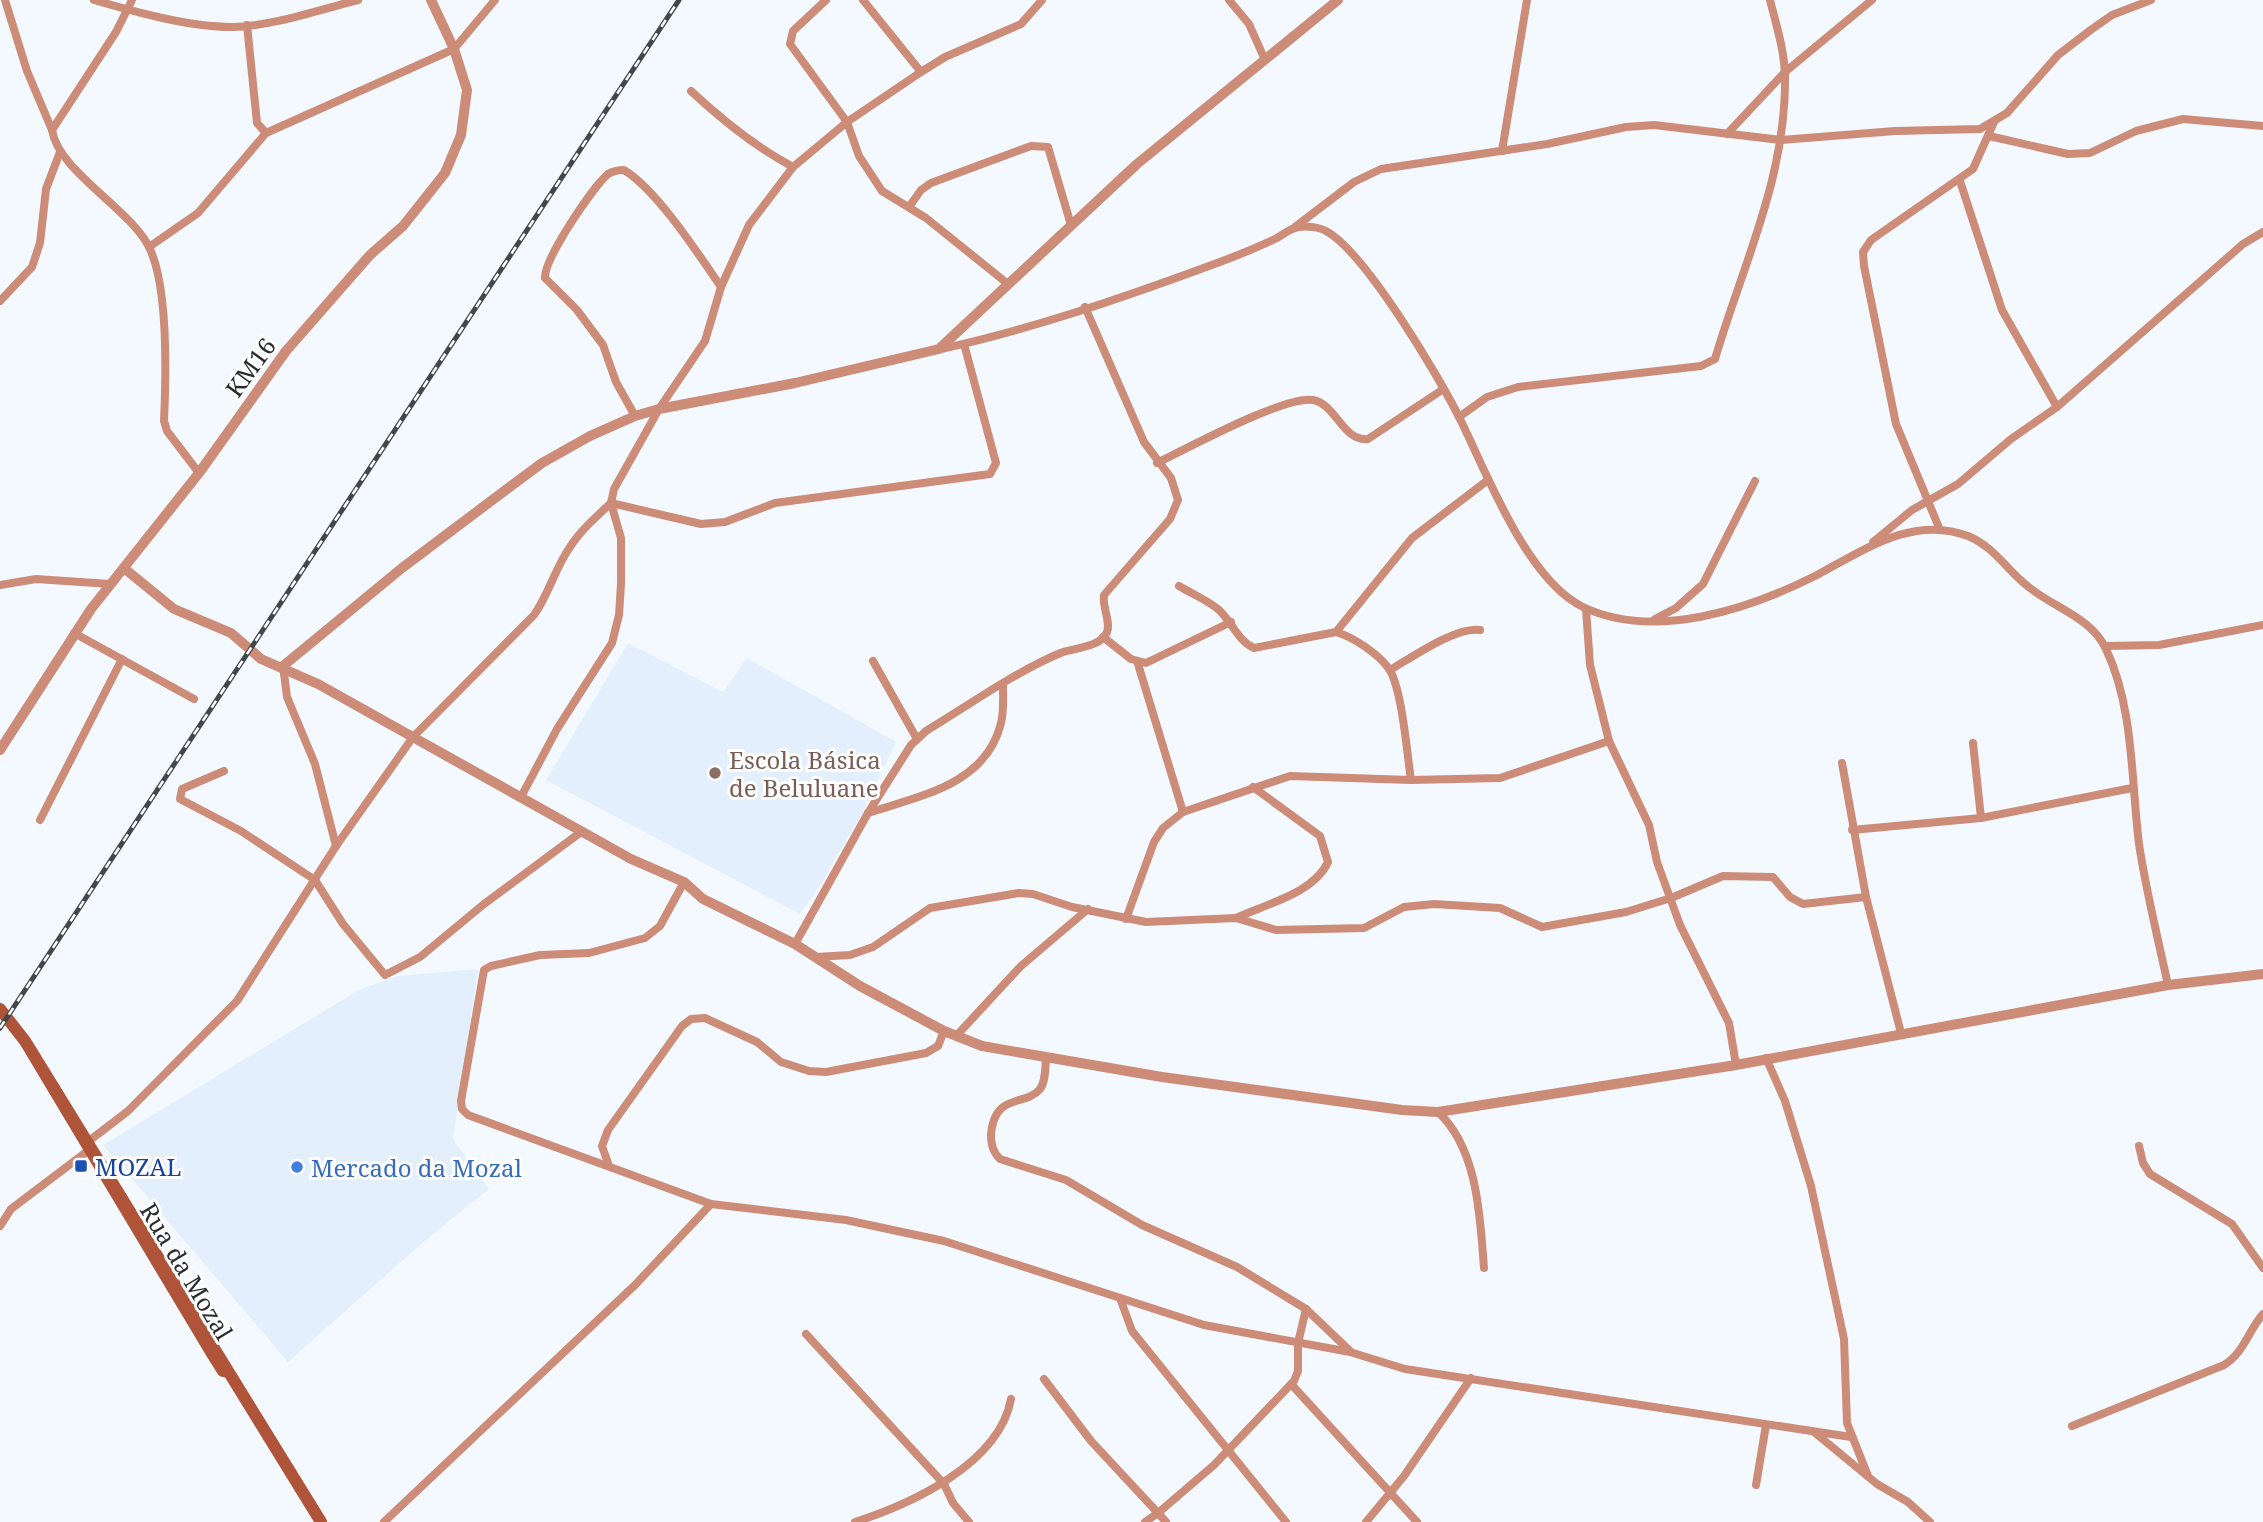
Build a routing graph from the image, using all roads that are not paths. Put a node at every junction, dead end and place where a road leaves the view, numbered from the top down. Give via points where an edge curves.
1 (5, 0) edge
2 (94, 0) edge
3 (132, 0) edge
4 (358, 0) edge
5 (431, 0) edge
6 (495, 0) edge
7 (826, 0) edge
8 (863, 0) edge
9 (1042, 0) edge
10 (1228, 0) edge
11 (1338, 0) edge
12 (1527, 0) edge
13 (1770, 0) edge
14 (1872, 0) edge
15 (2116, 0) edge
16 (2151, 0) edge
17 (128, 10) junction
18 (2117, 12) junction
19 (247, 25) junction
20 (454, 49) junction
21 (1265, 60) junction
22 (921, 72) junction
23 (1785, 72) junction
24 (691, 91) dead end
25 (847, 122) junction
26 (1994, 122) junction
27 (2263, 126) edge
28 (52, 130) junction
29 (266, 133) junction
30 (1727, 134) junction
31 (1989, 136) junction
32 (1781, 139) junction
33 (1502, 151) junction
34 (60, 152) junction
35 (793, 167) junction
36 (1960, 181) junction
37 (909, 207) junction
38 (1071, 225) junction
39 (1295, 227) junction
40 (2263, 232) edge
41 (149, 247) junction
42 (1007, 285) junction
43 (721, 287) junction
44 (0, 301) edge
45 (1085, 307) junction
46 (964, 344) junction
47 (939, 349) junction
48 (1442, 390) junction
49 (2057, 407) junction
50 (659, 409) junction
51 (635, 416) junction
52 (1459, 417) junction
53 (1157, 463) junction
54 (199, 473) junction
55 (1488, 480) junction
56 (1755, 481) dead end
57 (611, 503) junction
58 (1929, 503) junction
59 (1940, 530) junction
60 (1865, 548) junction
61 (125, 569) junction
62 (110, 584) junction
63 (0, 585) edge
64 (1179, 586) dead end
65 (1587, 608) junction
66 (1676, 608) junction
67 (1655, 620) junction
68 (1675, 620) junction
69 (1231, 622) junction
70 (2263, 625) edge
71 (1480, 630) dead end
72 (1336, 632) junction
73 (74, 633) junction
74 (1103, 637) junction
75 (2105, 646) junction
76 (122, 659) junction
77 (873, 661) dead end
78 (1138, 663) junction
79 (283, 666) junction
80 (1390, 670) junction
81 (1003, 685) junction
82 (194, 699) dead end
83 (413, 737) junction
84 (917, 739) junction
85 (1609, 741) junction
86 (1973, 743) dead end
87 (0, 750) edge
88 (1842, 764) dead end
89 (224, 771) dead end
90 (1411, 780) junction
91 (1253, 787) junction
92 (2132, 788) junction
93 (521, 797) junction
94 (1183, 812) junction
95 (867, 813) junction
96 (1981, 818) junction
97 (40, 820) dead end
98 (1852, 830) junction
99 (581, 832) junction
100 (336, 846) junction
101 (315, 880) junction
102 (684, 882) junction
103 (1866, 897) junction
104 (1671, 898) junction
105 (1088, 909) junction
106 (1236, 918) junction
107 (1126, 919) junction
108 (795, 944) junction
109 (811, 957) junction
110 (2263, 974) edge
111 (2168, 985) junction
112 (0, 1009) edge
113 (944, 1031) junction
114 (1902, 1033) junction
115 (958, 1034) junction
116 (25, 1041) junction
117 (1046, 1058) junction
118 (1766, 1058) junction
119 (1736, 1065) junction
120 (1438, 1112) junction
121 (2139, 1146) dead end
122 (87, 1147) junction
123 (609, 1166) junction
124 (711, 1204) junction
125 (0, 1226) edge
126 (1483, 1268) dead end
127 (2263, 1268) edge
128 (1120, 1298) junction
129 (1306, 1309) junction
130 (2263, 1314) edge
131 (806, 1334) dead end
132 (1298, 1343) junction
133 (1350, 1352) junction
134 (1471, 1378) junction
135 (1044, 1379) dead end
136 (1291, 1384) junction
137 (1011, 1399) dead end
138 (1766, 1425) junction
139 (2072, 1426) dead end
140 (1813, 1431) junction
141 (1851, 1437) junction
142 (1227, 1450) junction
143 (1868, 1476) junction
144 (944, 1484) junction
145 (1756, 1485) dead end
146 (1390, 1495) junction
147 (1158, 1513) junction
148 (321, 1522) edge
149 (384, 1522) edge
150 (855, 1522) edge
151 (969, 1522) edge
152 (1145, 1522) edge
153 (1166, 1522) edge
154 (1286, 1522) edge
155 (1366, 1522) edge
156 (1416, 1522) edge
157 (1930, 1522) edge

1 - 28 street
2 - 17 street
3 - 17 street
4 - 19 street
5 - 20 street, KM16
6 - 20 street
7 - 25 street via 793,31 790,44
8 - 22 street
9 - 22 street via 1021,24
10 - 21 street via 1249,23
11 - 21 street
12 - 33 street
13 - 23 street
14 - 23 street
15 - 18 street
16 - 18 street
17 - 19 street via 209,25
17 - 28 street
18 - 26 street via 2058,55
19 - 29 street via 257,123
20 - 29 street
20 - 54 street, KM16 via 467,90 467,110 445,173 403,226 370,255 286,351
21 - 38 street via 1136,164
22 - 25 street
23 - 30 street
23 - 32 street
24 - 35 street via 761,150
25 - 35 street
25 - 37 street via 869,174 882,191
26 - 31 street
26 - 32 street via 1980,129
27 - 31 street via 2183,120 2136,131 2090,153 2068,153
28 - 34 street
29 - 41 street via 198,213
30 - 32 street
30 - 33 street via 1654,125 1626,127
31 - 36 street via 1973,169
32 - 52 street via 1758,236 1715,359 1700,366 1518,387 1487,397
33 - 39 street via 1381,169 1354,182
34 - 41 street
34 - 44 street via 46,189 40,243 32,267
35 - 43 street via 749,225
36 - 49 street via 2002,310
36 - 58 street via 1871,240 1863,252 1896,424
37 - 38 street via 931,183 1031,146 1048,147
37 - 42 street
38 - 42 street
39 - 45 street via 1213,265
39 - 48 street via 1324,229 1369,275
40 - 49 street via 2243,244
41 - 54 street via 166,341 164,421
42 - 47 street
43 - 50 street via 705,341
43 - 51 street via 690,243 624,170 608,174 557,243 545,278 603,345
45 - 46 street
45 - 53 street
46 - 47 street
46 - 57 street via 996,463 990,474 775,503 715,523 701,524
47 - 50 street
48 - 52 street
48 - 53 street via 1368,439 1354,436 1321,404 1308,400 1275,408
49 - 58 street
50 - 51 street
50 - 57 street via 619,476
51 - 79 street via 542,463 402,568
52 - 55 street
53 - 74 street via 1171,478 1178,500 1164,526 1104,595 1107,622
54 - 61 street, KM16
55 - 65 street via 1543,571 1561,591
55 - 72 street via 1412,538
56 - 66 street via 1703,584
57 - 83 street via 568,549 547,598 534,615
57 - 93 street via 621,549 619,614 612,643 557,729
58 - 59 street
58 - 60 street via 1912,510
59 - 60 street via 1913,530
59 - 75 street via 1981,542 2029,588 2090,627
60 - 68 street via 1774,595 1735,609
61 - 62 street, KM16
61 - 79 street via 164,603 231,633 261,659
62 - 63 street via 36,579
62 - 73 street, KM16
64 - 69 street
65 - 67 street
65 - 85 street via 1590,666
66 - 67 street
66 - 68 street
67 - 68 street
69 - 72 street via 1245,644 1254,648
69 - 78 street
70 - 75 street via 2159,645
71 - 80 street via 1447,638
72 - 80 street via 1348,636
73 - 76 street
73 - 87 street, KM16
74 - 78 street
74 - 81 street via 1048,659
75 - 92 street via 2125,707
76 - 82 street
76 - 97 street
77 - 84 street
78 - 94 street
79 - 83 street
79 - 100 street via 287,697 315,764
80 - 90 street
81 - 84 street
81 - 95 street via 1002,722 994,743 967,775 943,789
83 - 93 street
83 - 100 street
84 - 95 street
85 - 90 street via 1509,776
85 - 104 street via 1649,825
86 - 96 street
88 - 98 street
89 - 101 street via 182,789 180,799 241,831
90 - 91 street via 1290,776
91 - 94 street
91 - 106 street via 1310,826 1326,849 1328,862 1322,876 1305,887
92 - 96 street
92 - 111 street via 2140,852
93 - 99 street
94 - 107 street via 1153,842
95 - 108 street
96 - 98 street
98 - 103 street
99 - 101 street via 391,975 382,972 343,924
99 - 102 street
100 - 101 street
101 - 122 street via 237,1001
102 - 108 street via 703,899
102 - 123 street via 660,926 645,938 589,953 540,955 485,970 462,1109 483,1121
103 - 104 street via 1803,904 1773,877 1748,875 1714,878
103 - 114 street
104 - 106 street via 1626,912 1542,927 1483,905 1404,907 1364,928 1276,930
104 - 119 street via 1699,968 1729,1023
105 - 107 street
105 - 109 street via 1033,894 955,902 930,908 873,947 850,956
105 - 115 street via 1021,966
106 - 107 street via 1161,923
108 - 109 street
109 - 113 street
110 - 111 street
111 - 114 street
112 - 116 main road, Rua da Mozal
113 - 115 street
113 - 123 street via 938,1046 926,1053 848,1069 809,1071 781,1062 757,1042 705,1018 691,1019 608,1130 602,1146
114 - 118 street
115 - 117 street via 991,1048
116 - 122 main road, Rua da Mozal
116 - 122 main road, Rua da Mozal via 223,1371
116 - 148 main road, Rua da Mozal
117 - 120 street
117 - 129 street via 1041,1088 1006,1105 993,1121 993,1152 1000,1159 1066,1180 1142,1225 1237,1267
118 - 119 street
118 - 141 street via 1795,1128 1825,1243 1844,1339 1844,1404
119 - 120 street
120 - 126 street via 1456,1133 1471,1176
121 - 127 street via 2150,1174 2232,1224
122 - 125 street via 11,1209
123 - 124 street
124 - 128 street via 846,1220 944,1241
124 - 149 street via 635,1285
128 - 132 street via 1204,1325
128 - 142 street via 1132,1331
129 - 132 street
129 - 133 street
130 - 139 street via 2238,1355 2224,1365
131 - 144 street
132 - 133 street
132 - 136 street via 1298,1371
133 - 134 street via 1405,1369
134 - 138 street
134 - 146 street
135 - 147 street via 1091,1441
136 - 142 street
136 - 146 street
137 - 144 street via 1003,1424
138 - 140 street
138 - 145 street
140 - 141 street
140 - 143 street
141 - 143 street
142 - 147 street
142 - 154 street
143 - 157 street via 1909,1502
144 - 150 street via 902,1506
144 - 151 street
146 - 155 street
146 - 156 street
147 - 152 street
147 - 153 street

